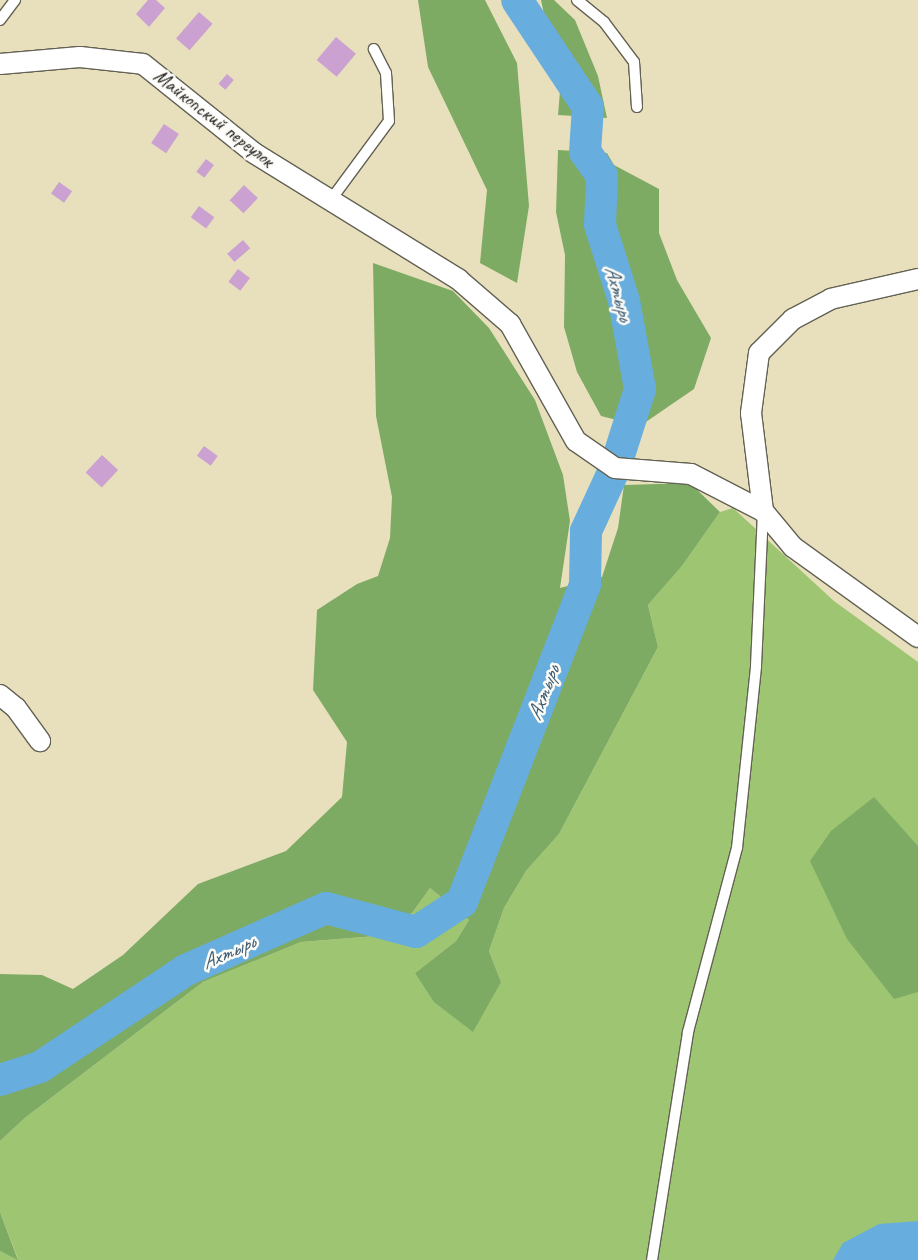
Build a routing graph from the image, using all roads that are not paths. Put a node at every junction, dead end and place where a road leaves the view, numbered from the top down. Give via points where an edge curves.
1 (15, 0) edge
2 (577, 0) edge
3 (0, 20) edge
4 (374, 49) dead end
5 (0, 64) edge
6 (637, 107) dead end
7 (330, 201) junction
8 (918, 279) edge
9 (763, 512) junction
10 (918, 637) edge
11 (0, 696) edge
12 (40, 741) dead end
13 (652, 1260) edge

1 - 3 lane
2 - 6 lane via 604,22 634,62
4 - 7 lane via 386,74 389,120
5 - 7 street, Майкопский переулок via 80,57 143,64 254,153
7 - 9 street, Майкопский переулок via 458,279 510,324 576,441 615,468 691,474
8 - 9 street via 831,299 793,318 759,353 751,413
9 - 10 street via 793,547
9 - 13 lane via 756,666 737,848 688,1032
11 - 12 street via 16,708

